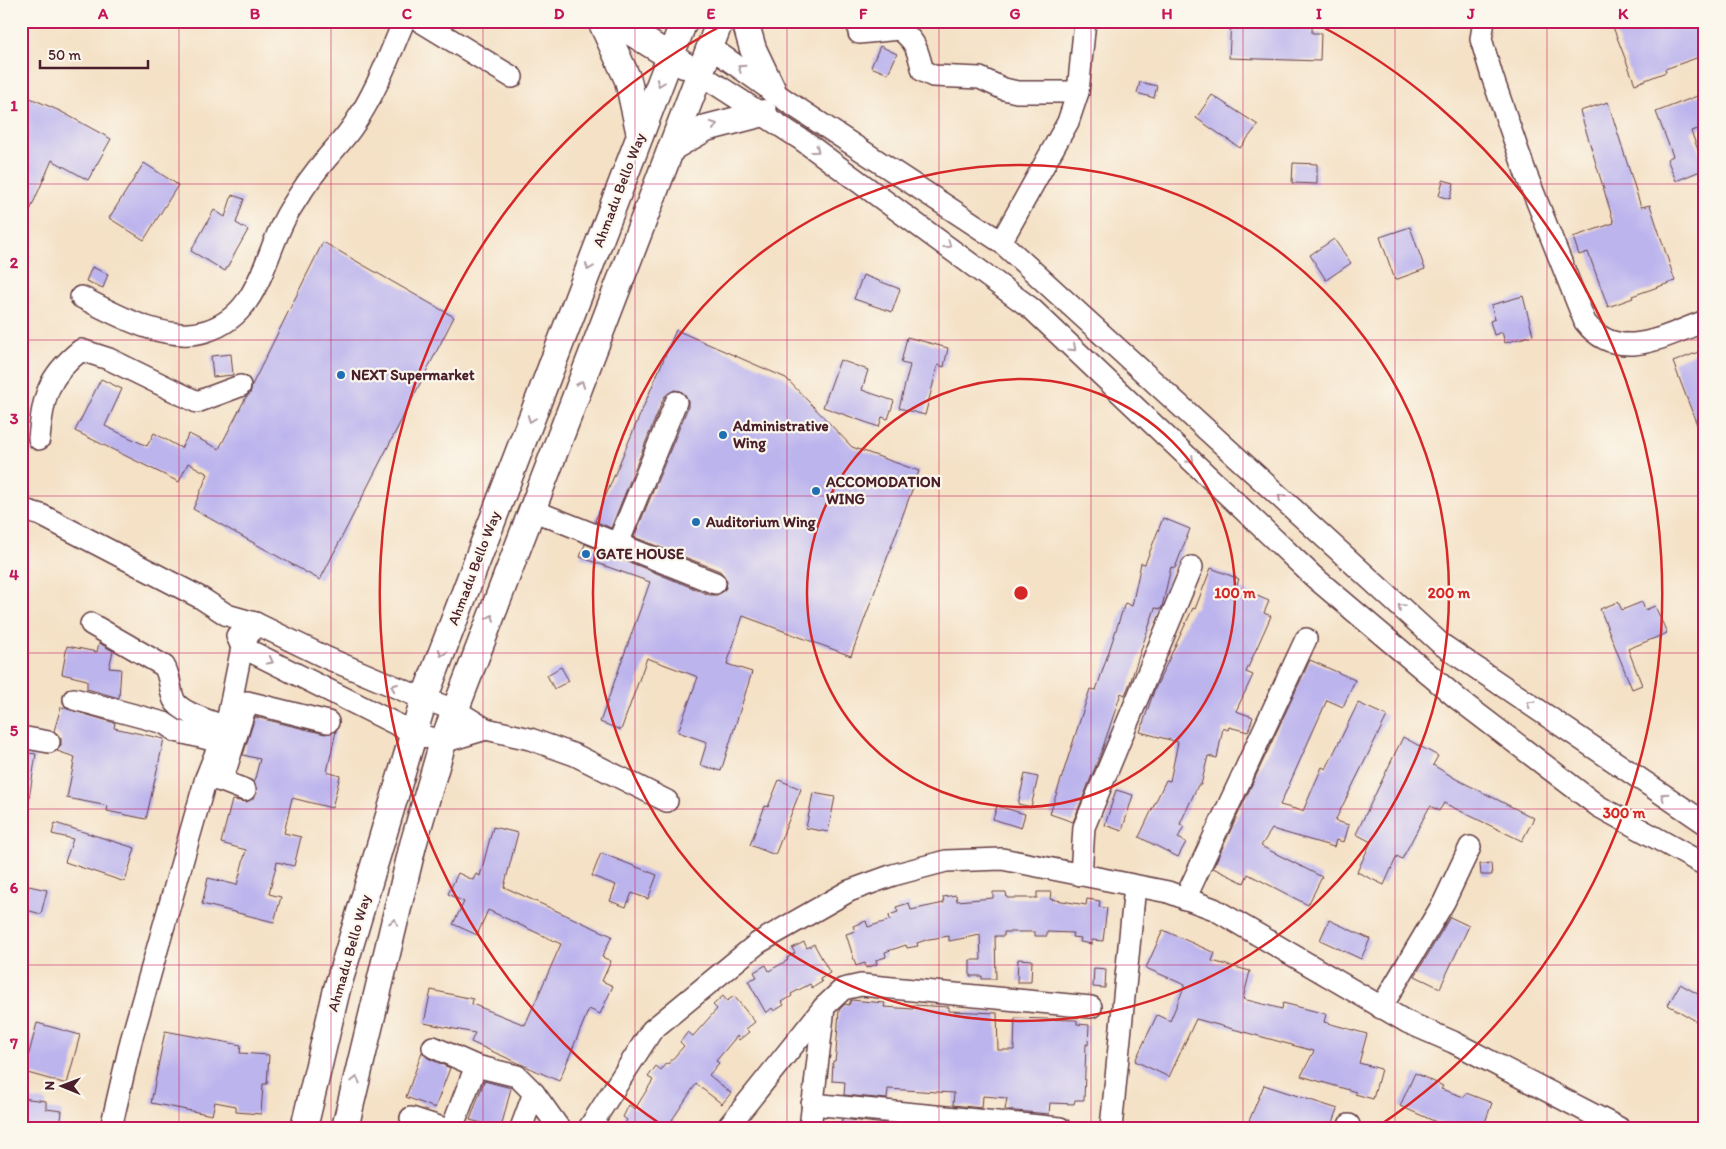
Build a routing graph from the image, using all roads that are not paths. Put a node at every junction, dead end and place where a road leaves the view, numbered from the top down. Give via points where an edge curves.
1 (404, 21) edge
2 (420, 21) edge
3 (601, 21) edge
4 (613, 21) edge
5 (720, 21) edge
6 (745, 21) edge
7 (1085, 21) edge
8 (1484, 21) edge
9 (676, 24) edge
10 (858, 33) dead end
11 (710, 47) junction
12 (670, 57) junction
13 (700, 74) junction
14 (512, 77) dead end
15 (1078, 92) junction
16 (768, 101) junction
17 (640, 135) junction
18 (671, 148) junction
19 (1001, 242) junction
20 (81, 297) dead end
21 (1705, 321) edge
22 (240, 386) dead end
23 (676, 402) dead end
24 (39, 439) dead end
25 (21, 509) edge
26 (532, 510) junction
27 (613, 542) junction
28 (1192, 567) dead end
29 (715, 583) dead end
30 (227, 615) junction
31 (255, 623) junction
32 (91, 624) dead end
33 (1306, 639) dead end
34 (242, 647) junction
35 (74, 699) dead end
36 (424, 700) junction
37 (456, 710) junction
38 (328, 722) dead end
39 (486, 729) junction
40 (414, 733) junction
41 (224, 735) junction
42 (21, 737) edge
43 (49, 742) dead end
44 (443, 742) junction
45 (214, 780) junction
46 (245, 790) dead end
47 (667, 801) dead end
48 (1705, 823) edge
49 (1470, 847) dead end
50 (1705, 865) edge
51 (1081, 875) junction
52 (1135, 886) junction
53 (1185, 899) junction
54 (824, 1007) junction
55 (1091, 1007) dead end
56 (1381, 1008) junction
57 (432, 1047) dead end
58 (476, 1066) junction
59 (534, 1093) junction
60 (812, 1104) junction
61 (411, 1118) dead end
62 (1115, 1127) edge
63 (111, 1128) edge
64 (304, 1128) edge
65 (345, 1128) edge
66 (442, 1128) edge
67 (452, 1128) edge
68 (521, 1128) edge
69 (559, 1128) edge
70 (589, 1128) edge
71 (726, 1128) edge
72 (810, 1128) edge
73 (1060, 1128) edge
74 (1620, 1128) edge

1 - 20 street via 376,86 354,125 303,188 288,213 258,285 245,304 225,322 206,332 183,334 136,324
2 - 14 street
3 - 17 main road via 628,80
4 - 12 main road
5 - 11 main road
6 - 16 main road
7 - 15 street
8 - 21 street via 1481,39 1492,76 1526,174 1585,322 1599,337 1627,344 1652,340
9 - 11 main road
9 - 12 main road, Ahmadu Bello Way
10 - 15 street via 899,29 912,38 923,71 933,76 980,78 1017,92
11 - 13 main road
16 -> 11 street
12 - 13 main road
12 -> 17 main road, Ahmadu Bello Way
13 - 16 street
13 - 18 main road
15 - 19 street via 1068,122
18 -> 16 main road via 706,128
16 - 19 street via 788,102
16 -> 50 street via 1032,309 1314,577 1458,699 1598,806
17 -> 36 main road, Ahmadu Bello Way
26 -> 18 main road
48 -> 19 street via 1441,644
22 - 24 street via 197,402 109,359 81,350 62,365 43,402
23 - 27 street via 621,536
25 - 30 street via 41,515 201,598
26 - 27 street
37 -> 26 main road
27 - 29 street
28 - 51 street via 1084,827
30 - 31 street
30 - 34 street
31 - 34 street
36 -> 31 street
32 - 41 street via 164,666 175,702
33 - 53 street
34 -> 40 street
34 - 41 street
35 - 41 street via 164,723 176,731
36 - 37 street
36 - 40 main road, Ahmadu Bello Way
37 - 39 street
37 - 44 main road
38 - 45 street via 247,702
39 - 44 street
39 - 47 street via 530,739 575,755
40 - 44 street
40 - 64 main road, Ahmadu Bello Way via 337,989
41 - 45 street
42 - 43 street
65 -> 44 main road via 413,845
45 - 46 street
45 - 63 street via 131,1041
49 - 56 street via 1444,902
51 - 52 street
51 - 70 street via 1002,859 946,860 848,891 758,943 652,1030
52 - 53 street
52 - 62 street
53 - 56 street via 1214,909
54 - 55 street via 843,989 861,985
54 - 60 street
54 - 71 street
56 - 74 street
57 - 58 street
58 - 59 street via 517,1076
58 - 67 street
59 - 68 street
59 - 69 street
60 - 72 street
60 - 73 street
61 - 66 street

